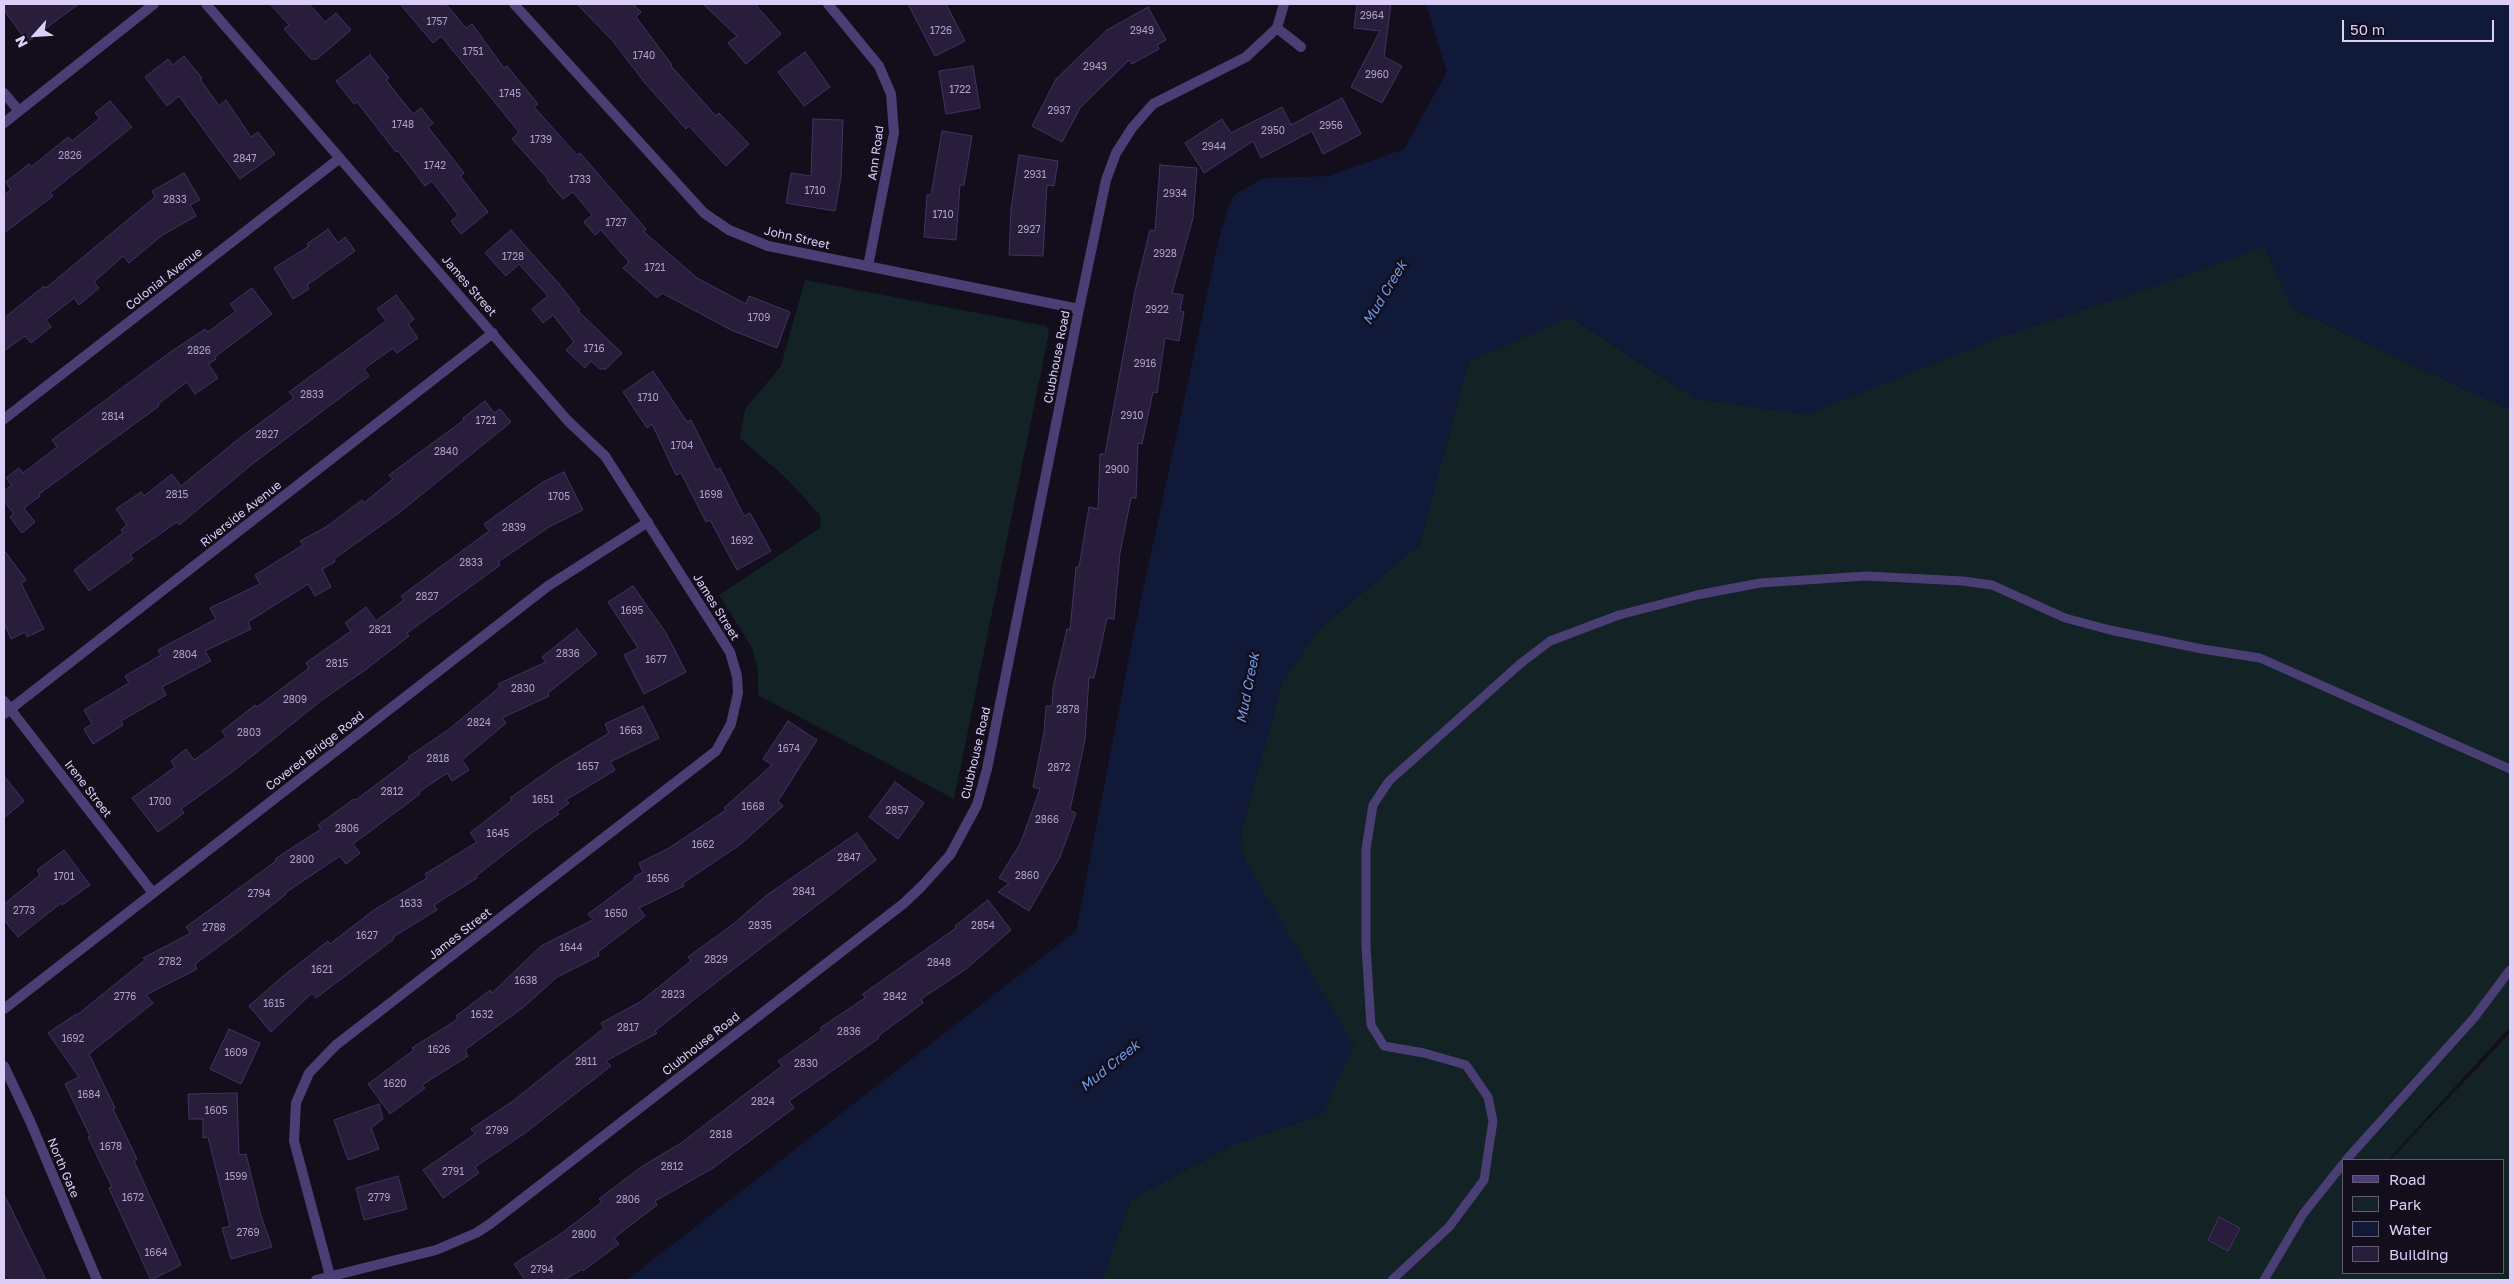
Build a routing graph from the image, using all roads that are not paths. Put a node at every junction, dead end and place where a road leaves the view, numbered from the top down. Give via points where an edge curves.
1 (154, 4) edge
2 (206, 4) edge
3 (514, 4) edge
4 (828, 4) edge
5 (1284, 4) edge
6 (1277, 28) junction
7 (1301, 47) dead end
8 (4, 93) edge
9 (19, 111) junction
10 (4, 123) edge
11 (340, 158) junction
12 (868, 266) junction
13 (1079, 309) junction
14 (493, 333) junction
15 (4, 419) edge
16 (648, 522) junction
17 (6, 708) edge
18 (2510, 769) edge
19 (153, 893) junction
20 (2510, 970) edge
21 (4, 1009) edge
22 (4, 1066) edge
23 (2347, 1159) edge
24 (2342, 1165) edge
25 (330, 1276) junction
26 (96, 1280) edge
27 (316, 1280) edge
28 (1392, 1280) edge
29 (2264, 1280) edge

1 - 9 street
2 - 11 street, James Street
3 - 12 street, John Street via 704,213 729,230 768,246
4 - 12 street, Ann Road via 879,66 891,94 894,133
5 - 6 street
6 - 7 street
6 - 13 street, Clubhouse Road via 1246,57 1153,104 1132,128 1116,154 1106,180
8 - 9 street
9 - 10 street
11 - 14 street, James Street
11 - 15 street, Colonial Avenue
12 - 13 street, John Street
13 - 25 street, Clubhouse Road via 987,769 977,805 950,855 903,904 490,1224 436,1250
14 - 16 street, James Street via 568,421 605,456
14 - 17 street, Riverside Avenue
16 - 19 street, Covered Bridge Road via 548,586
16 - 25 street, James Street via 730,652 738,693 731,724 716,751 698,767 336,1045 309,1074 296,1103 294,1141
17 - 19 street, Irene Street
18 - 28 lane via 2260,658 2110,630 2065,618 1992,585 1963,580 1866,576 1760,583 1619,615 1550,642 1520,664 1389,781 1373,805 1366,849 1366,946 1371,1025 1384,1046 1466,1065 1488,1096 1493,1121 1484,1180 1449,1227
19 - 21 street, Covered Bridge Road
20 - 23 lane via 2474,1018
22 - 26 street, North Gate
24 - 29 lane via 2303,1214
25 - 27 street, Clubhouse Road

